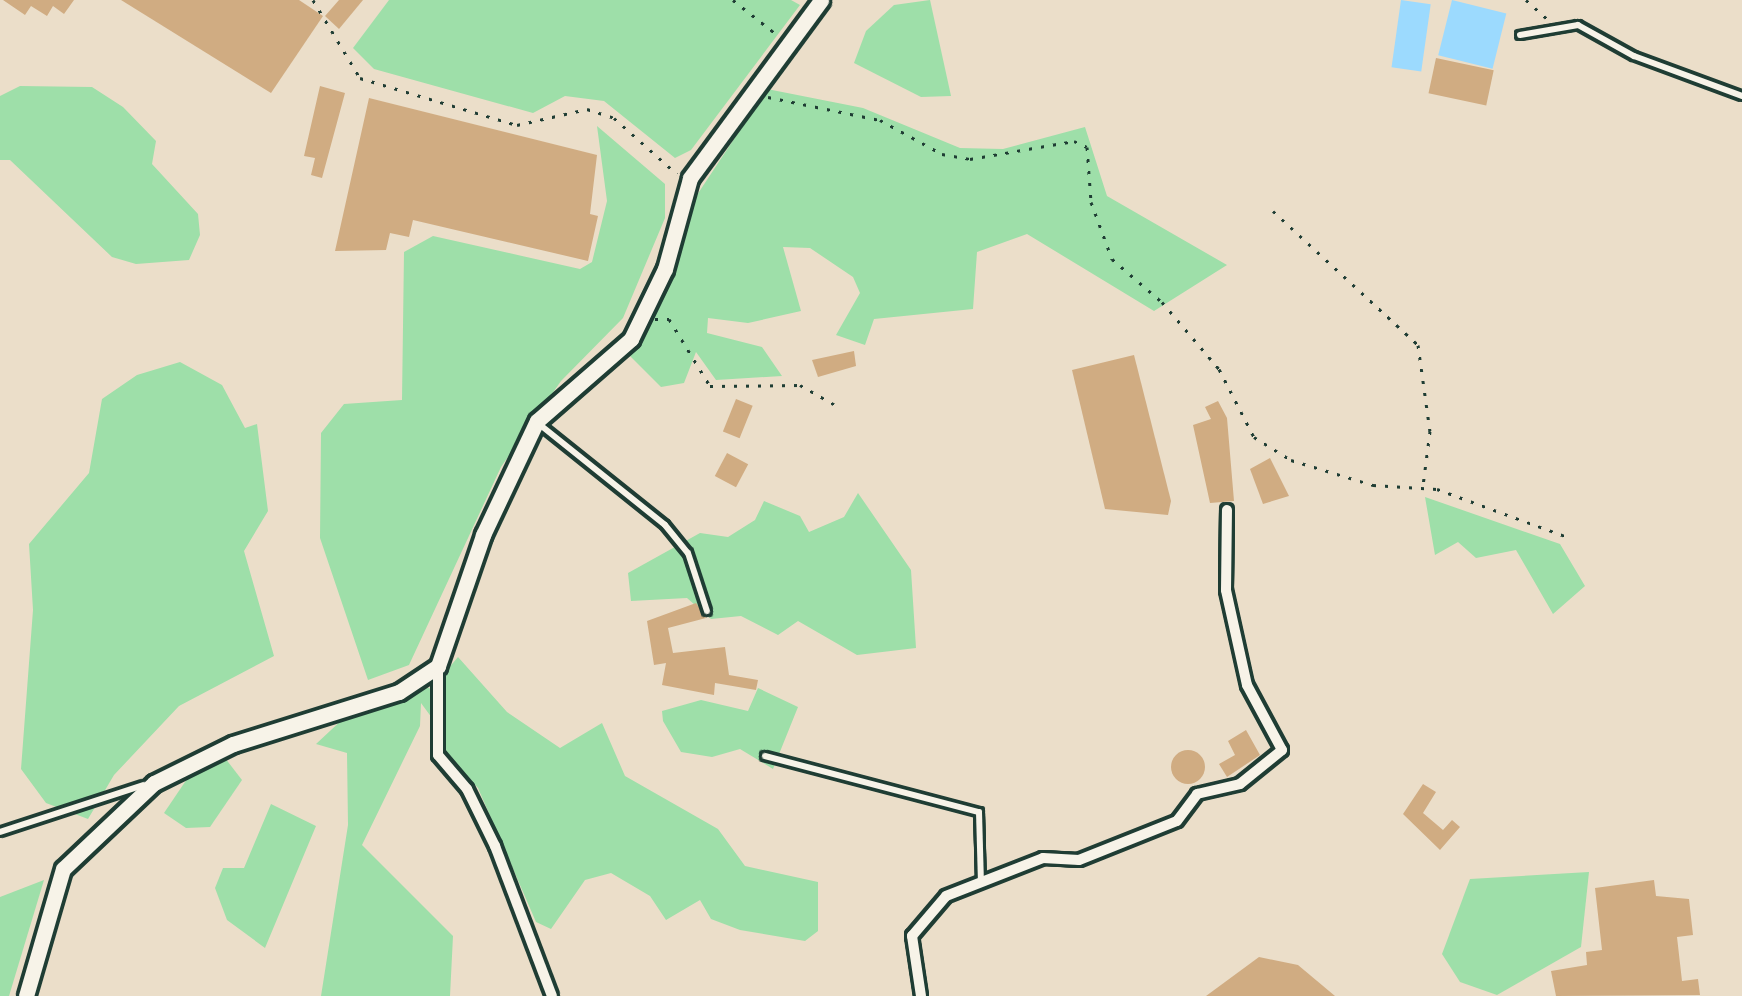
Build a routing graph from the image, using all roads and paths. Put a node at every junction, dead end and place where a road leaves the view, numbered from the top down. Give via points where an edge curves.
1 (313, 0) edge
2 (733, 0) edge
3 (821, 0) edge
4 (1526, 0) edge
5 (1558, 29) junction
6 (1520, 35) dead end
7 (787, 42) junction
8 (750, 89) junction
9 (1742, 96) edge
10 (691, 178) junction
11 (1273, 211) dead end
12 (641, 318) junction
13 (835, 405) dead end
14 (537, 422) junction
15 (1423, 488) junction
16 (1227, 510) dead end
17 (1565, 536) dead end
18 (707, 611) dead end
19 (438, 666) junction
20 (765, 756) dead end
21 (154, 783) junction
22 (0, 832) edge
23 (981, 883) junction
24 (26, 996) edge
25 (552, 996) edge
26 (921, 996) edge

1 - 10 path via 360,78 517,125 587,109 614,118 668,171
2 - 7 path
3 - 7 street
4 - 5 path
5 - 6 lane
5 - 9 lane via 1578,26
7 - 8 street
8 - 10 street
8 - 15 path via 880,120 942,154 970,159 1074,141 1087,147 1091,202 1112,259 1219,369 1255,437 1291,460 1373,485
10 - 12 street
11 - 15 path via 1418,345 1430,431
12 - 13 path via 668,320 710,386 800,385
12 - 14 street via 631,339
14 - 18 lane via 665,525 688,553
14 - 19 street via 483,535
15 - 17 path
16 - 23 street via 1226,590 1247,685 1282,750 1240,784 1198,794 1178,821 1078,860 1043,858
19 - 21 street via 399,692 233,743
19 - 25 street via 438,755 495,846
20 - 23 lane via 980,812
21 - 22 lane
21 - 24 street via 63,869
23 - 26 street via 946,896 912,936

